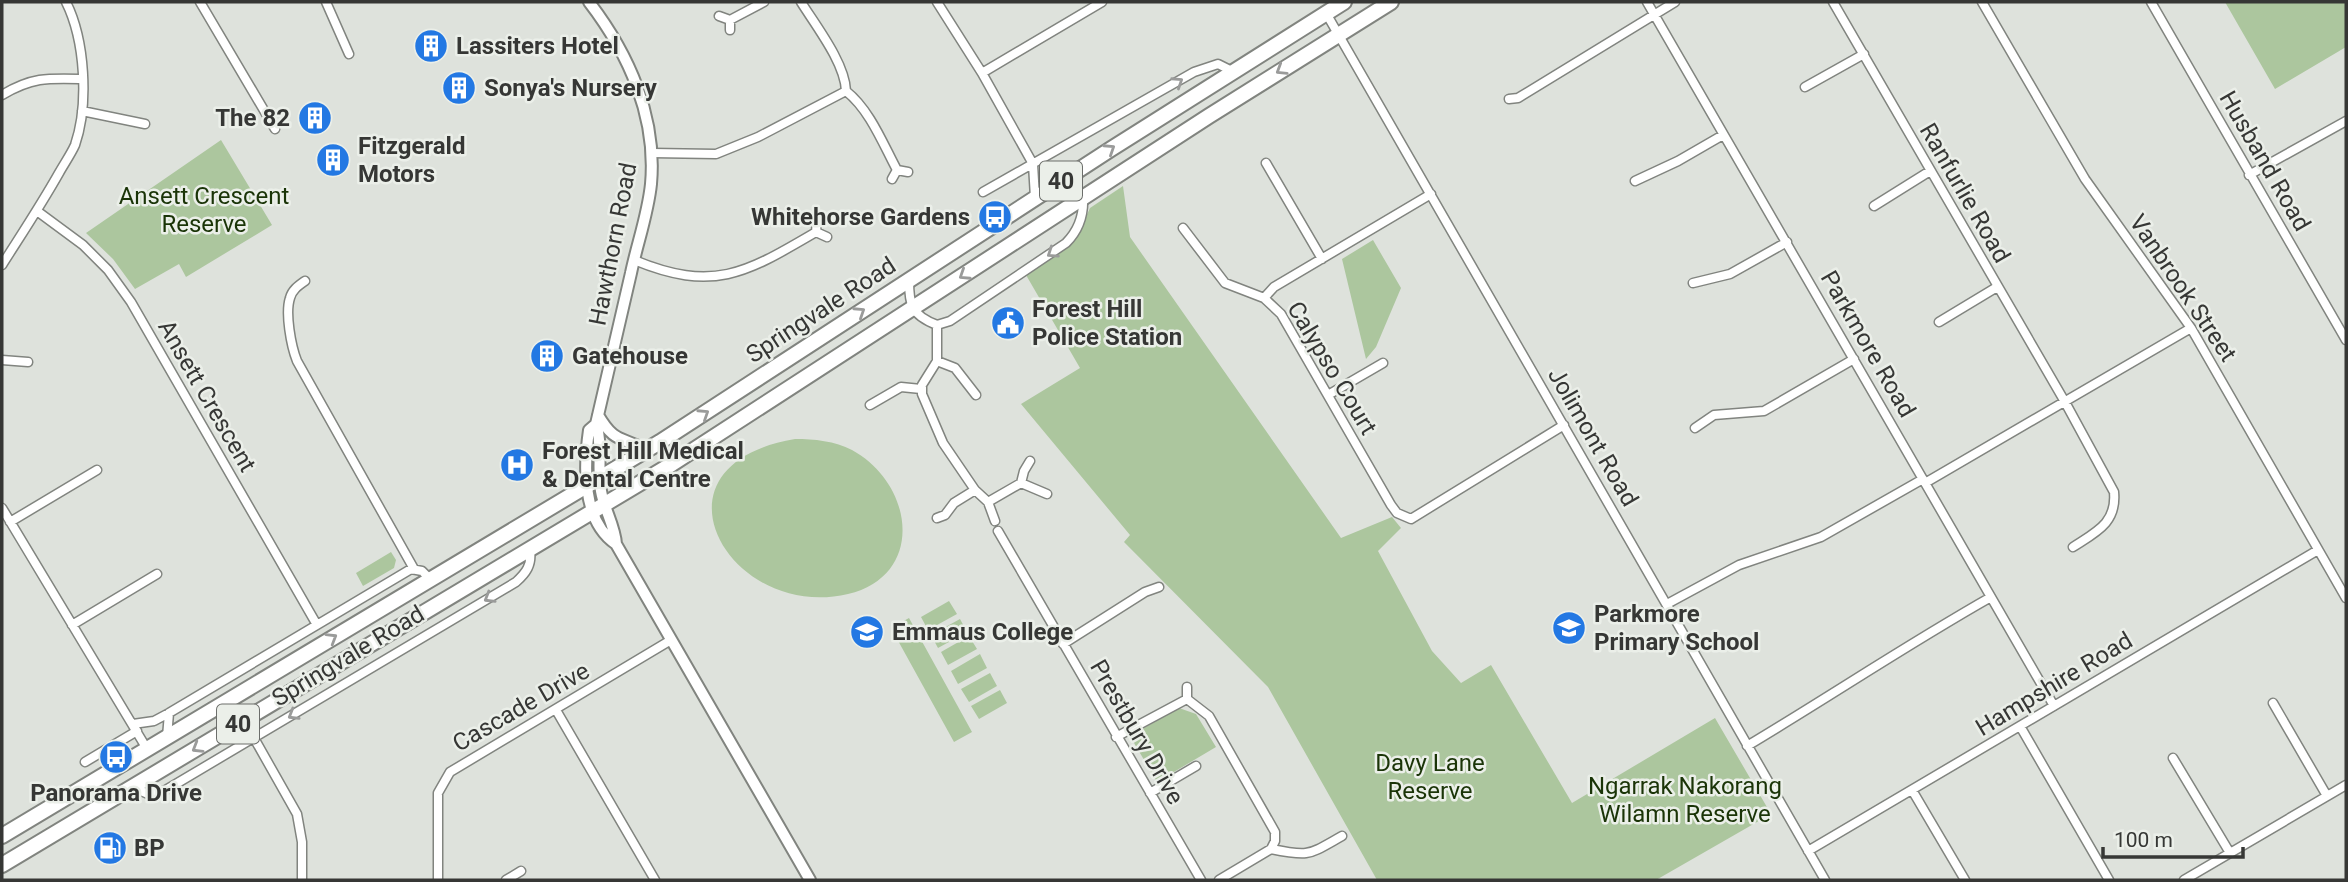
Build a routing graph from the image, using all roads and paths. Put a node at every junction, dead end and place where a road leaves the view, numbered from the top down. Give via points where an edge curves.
1 (66, 2) edge
2 (200, 2) edge
3 (326, 2) edge
4 (589, 2) edge
5 (764, 2) edge
6 (802, 2) edge
7 (937, 2) edge
8 (1102, 2) edge
9 (1343, 2) edge
10 (1391, 2) edge
11 (1647, 2) edge
12 (1675, 2) edge
13 (1833, 2) edge
14 (1982, 2) edge
15 (2151, 2) edge
16 (1326, 13) junction
17 (1654, 15) junction
18 (719, 16) dead end
19 (1339, 34) junction
20 (349, 54) dead end
21 (1864, 54) junction
22 (1232, 71) junction
23 (982, 73) junction
24 (82, 79) junction
25 (1805, 87) dead end
26 (846, 92) junction
27 (2, 95) edge
28 (1509, 99) dead end
29 (82, 111) junction
30 (2346, 121) edge
31 (145, 124) dead end
32 (275, 129) dead end
33 (1723, 135) junction
34 (652, 153) junction
35 (1266, 163) dead end
36 (1033, 164) junction
37 (897, 170) junction
38 (1930, 171) junction
39 (908, 172) dead end
40 (2249, 175) junction
41 (892, 179) dead end
42 (1635, 181) dead end
43 (983, 192) dead end
44 (1431, 194) junction
45 (1083, 197) junction
46 (1035, 198) junction
47 (1874, 206) dead end
48 (37, 211) junction
49 (817, 219) dead end
50 (1183, 229) dead end
51 (817, 232) junction
52 (828, 237) dead end
53 (1787, 242) junction
54 (1322, 258) junction
55 (634, 260) junction
56 (2, 265) edge
57 (909, 280) junction
58 (305, 281) dead end
59 (1693, 283) dead end
60 (1997, 288) junction
61 (1264, 298) junction
62 (912, 308) junction
63 (2346, 319) edge
64 (1939, 322) dead end
65 (2337, 324) junction
66 (937, 325) junction
67 (2191, 328) junction
68 (2346, 340) edge
69 (1854, 359) junction
70 (2, 360) edge
71 (937, 361) junction
72 (28, 362) dead end
73 (1383, 363) dead end
74 (922, 389) junction
75 (976, 395) dead end
76 (1328, 395) junction
77 (2065, 402) junction
78 (870, 405) dead end
79 (597, 419) junction
80 (1564, 425) junction
81 (1695, 428) dead end
82 (646, 450) junction
83 (1030, 461) dead end
84 (97, 470) dead end
85 (1924, 481) junction
86 (594, 483) junction
87 (1021, 483) junction
88 (975, 490) junction
89 (1047, 494) dead end
90 (988, 502) junction
91 (2, 508) edge
92 (599, 509) junction
93 (937, 518) dead end
94 (995, 521) dead end
95 (10, 522) junction
96 (998, 531) dead end
97 (2073, 547) dead end
98 (2318, 550) junction
99 (530, 551) junction
100 (414, 569) junction
101 (157, 574) dead end
102 (431, 580) junction
103 (1159, 587) dead end
104 (1991, 597) junction
105 (2346, 598) edge
106 (1667, 604) junction
107 (72, 625) junction
108 (317, 625) junction
109 (671, 640) junction
110 (1063, 644) junction
111 (1187, 687) dead end
112 (1187, 699) junction
113 (2273, 703) dead end
114 (2054, 706) junction
115 (556, 710) junction
116 (169, 713) junction
117 (2020, 726) junction
118 (135, 728) junction
119 (167, 737) junction
120 (1116, 737) junction
121 (254, 738) junction
122 (1747, 746) junction
123 (148, 749) junction
124 (2173, 758) dead end
125 (85, 762) dead end
126 (1196, 766) dead end
127 (2346, 785) edge
128 (132, 787) junction
129 (1912, 790) junction
130 (1150, 793) junction
131 (2327, 796) junction
132 (2, 836) edge
133 (1342, 836) dead end
134 (1271, 849) junction
135 (1808, 851) junction
136 (2230, 853) junction
137 (2, 865) edge
138 (522, 871) dead end
139 (302, 880) edge
140 (438, 880) edge
141 (506, 880) edge
142 (655, 880) edge
143 (810, 880) edge
144 (1201, 880) edge
145 (1219, 880) edge
146 (1825, 880) edge
147 (1965, 880) edge
148 (2109, 880) edge
149 (2184, 880) edge

1 - 24 street via 79,39
2 - 32 street
3 - 20 street
4 - 34 main road, Hawthorn Road via 637,83
5 - 18 street via 730,25
6 - 26 street via 846,81
7 - 23 street
8 - 23 street
9 - 16 highway, Springvale Road / 40
10 - 19 highway, Springvale Road / 40
11 - 17 street, Parkmore Road
12 - 17 street
13 - 21 street, Ranfurlie Road
14 - 67 street, Vanbrook Street via 2085,178
15 - 40 street, Husband Road
16 - 19 street, Jolimont Road
16 - 22 highway, Springvale Road / 40
17 - 28 street
17 - 33 street, Parkmore Road
19 - 44 street, Jolimont Road
19 -> 45 highway, Springvale Road / 40
21 - 25 street
21 - 38 street, Ranfurlie Road
36 -> 22 street via 1198,70 1218,64
46 -> 22 highway, Springvale Road / 40
23 - 36 street
24 - 27 street via 24,82
24 - 29 street
26 - 34 street via 716,154
26 - 37 street via 864,111
29 - 31 street
29 - 48 street via 74,145
30 - 40 street
33 - 42 street
33 - 53 street, Parkmore Road
34 - 55 main road, Hawthorn Road via 649,195
35 - 54 street
36 - 43 street
36 - 46 street
37 - 39 street
37 - 41 street
38 - 47 street
38 - 60 street, Ranfurlie Road
40 - 65 street, Husband Road
44 - 54 street
44 - 80 street, Jolimont Road
45 -> 62 highway, Springvale Road / 40
45 -> 66 street via 1077,229 1066,243 960,315
46 - 57 highway, Springvale Road / 40
48 - 56 street
48 - 108 street, Ansett Crescent via 83,245 131,302
49 - 51 street
50 - 61 street, Calypso Court via 1225,283
51 - 52 street
51 - 55 street via 756,267 724,275 690,277
53 - 59 street via 1730,274
53 - 69 street, Parkmore Road
54 - 61 street
55 - 79 main road, Hawthorn Road
57 - 62 street
82 -> 57 highway, Springvale Road / 40
58 - 100 street via 295,289 289,307 297,361
60 - 64 street
60 - 77 street, Ranfurlie Road
61 - 76 street, Calypso Court via 1281,314
62 - 66 street
62 - 92 highway, Springvale Road / 40
63 - 65 street
65 - 68 street, Husband Road
66 - 71 street
67 - 77 street
67 - 98 street, Vanbrook Street
69 - 81 street via 1764,411 1714,415
69 - 85 street, Parkmore Road
70 - 72 street
71 - 74 street
71 - 75 street via 955,368
73 - 76 street
74 - 78 street via 901,387
74 - 88 street via 938,433
76 - 80 street, Calypso Court via 1391,505 1410,519
77 - 85 street
77 - 97 street, Ranfurlie Road via 2114,492 2115,506 2097,531
79 - 82 main road via 615,438
79 - 86 main road, Hawthorn Road via 589,430 586,468
80 - 106 street, Jolimont Road
82 - 86 highway, Springvale Road / 40
83 - 87 street
84 - 95 street
85 - 104 street, Parkmore Road
85 - 106 street via 1821,537 1739,565
86 - 92 main road, Hawthorn Road
86 - 102 highway, Springvale Road / 40
87 - 89 street
87 - 90 street
88 - 90 street
88 - 93 street
90 - 94 street
91 - 95 street
92 - 99 highway, Springvale Road / 40
92 - 109 main road, Hawthorn Road
95 - 107 street
96 - 110 street, Prestbury Drive
98 - 105 street, Vanbrook Street
98 - 114 street, Hampshire Road
99 -> 121 street, Springvale Road via 528,568 516,582
99 -> 128 highway, Springvale Road / 40
100 - 102 street, Springvale Road
100 - 108 street, Springvale Road
101 - 107 street
119 -> 102 highway, Springvale Road / 40
103 - 110 street
104 - 114 street, Parkmore Road
104 - 122 street
106 - 122 street, Jolimont Road
107 - 118 street
108 - 116 street, Springvale Road
109 - 115 street, Cascade Drive
109 - 143 main road, Hawthorn Road
110 - 120 street, Prestbury Drive
111 - 112 street
112 - 120 street
112 - 134 street via 1209,716 1275,832
113 - 131 street
114 - 117 street, Hampshire Road
115 - 140 street, Cascade Drive via 445,778 438,793
115 - 142 street
116 - 118 street, Springvale Road
116 - 119 street
117 - 129 street, Hampshire Road
117 - 148 street
118 - 123 street
118 - 125 street, Springvale Road
119 - 123 highway, Springvale Road / 40
120 - 130 street, Prestbury Drive
121 - 128 street, Springvale Road via 164,791 148,794
121 - 139 street via 296,814
122 - 135 street, Jolimont Road
123 - 132 highway, Springvale Road / 40
124 - 136 street
126 - 130 street
127 - 131 street
128 - 137 highway, Springvale Road / 40
129 - 135 street, Hampshire Road
129 - 147 street
130 - 144 street, Prestbury Drive
131 - 136 street
133 - 134 street via 1311,854
134 - 145 street
135 - 146 street, Jolimont Road
136 - 149 street
138 - 141 street

